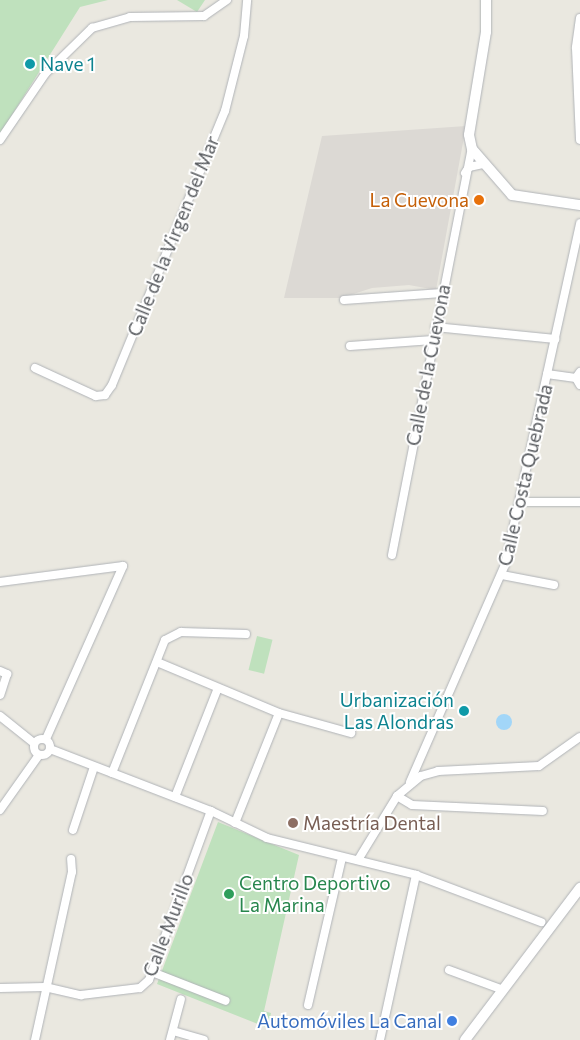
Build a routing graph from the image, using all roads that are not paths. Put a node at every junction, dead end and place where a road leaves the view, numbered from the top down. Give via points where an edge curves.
1 (227, 0) edge
2 (247, 0) edge
3 (486, 0) edge
4 (580, 18) edge
5 (0, 140) edge
6 (580, 140) edge
7 (472, 149) junction
8 (483, 164) junction
9 (464, 175) junction
10 (580, 205) edge
11 (580, 222) edge
12 (442, 293) junction
13 (344, 300) dead end
14 (435, 328) junction
15 (555, 339) junction
16 (433, 340) junction
17 (350, 346) dead end
18 (35, 368) dead end
19 (548, 374) junction
20 (579, 378) edge
21 (518, 502) junction
22 (580, 502) edge
23 (392, 555) dead end
24 (502, 575) junction
25 (0, 582) edge
26 (554, 585) dead end
27 (246, 634) dead end
28 (156, 662) junction
29 (0, 671) edge
30 (218, 688) junction
31 (0, 695) edge
32 (279, 713) junction
33 (0, 716) edge
34 (351, 733) dead end
35 (580, 737) edge
36 (46, 740) junction
37 (34, 743) junction
38 (50, 749) junction
39 (39, 755) junction
40 (423, 755) junction
41 (94, 767) junction
42 (432, 772) junction
43 (112, 773) junction
44 (410, 782) junction
45 (397, 796) junction
46 (175, 797) junction
47 (0, 810) edge
48 (211, 811) junction
49 (543, 811) dead end
50 (235, 823) junction
51 (73, 830) dead end
52 (342, 858) junction
53 (71, 859) dead end
54 (358, 860) junction
55 (416, 875) junction
56 (580, 888) edge
57 (541, 922) dead end
58 (449, 970) dead end
59 (152, 972) junction
60 (45, 987) junction
61 (0, 988) edge
62 (503, 990) junction
63 (181, 999) dead end
64 (226, 1001) dead end
65 (308, 1005) dead end
66 (172, 1032) junction
67 (35, 1040) edge
68 (170, 1040) edge
69 (204, 1040) edge
70 (380, 1040) edge
71 (466, 1040) edge

1 - 5 street via 204,16 130,17 92,28 45,74
2 - 18 street, Calle de la Virgen del Mar via 244,36 225,111 112,385 105,394 96,396
3 - 7 main road via 486,32 469,135
4 - 6 street via 576,48
7 - 8 main road
7 - 9 street, Calle de la Cuevona
8 - 9 street via 469,167
8 - 10 main road via 519,199
9 - 12 street, Calle de la Cuevona
11 - 15 street, Calle Costa Quebrada
12 - 13 street
12 - 14 street, Calle de la Cuevona
14 - 15 street
14 - 16 street, Calle de la Cuevona
15 - 19 street, Calle Costa Quebrada
16 - 17 street
16 - 23 street, Calle de la Cuevona
19 - 20 street, Calle Costa Quebrada
19 - 21 street, Calle Costa Quebrada
21 - 22 street
21 - 24 street, Calle Costa Quebrada
24 - 26 street, Calle Costa Quebrada
24 - 40 street, Calle Costa Quebrada
25 - 36 street via 123,566
27 - 28 street via 171,634
28 - 30 street
28 - 43 street
29 - 31 street via 7,674
30 - 32 street
30 - 46 street
32 - 34 street
32 - 50 street
33 - 37 street
35 - 42 street via 540,766
36 - 37 street
36 - 38 street
37 - 39 street
38 - 39 street
38 - 41 street
39 - 47 street
40 - 42 street
40 - 44 street
41 - 43 street
41 - 51 street
42 - 44 street
43 - 46 street
44 - 45 street
45 - 49 street via 412,805
45 - 54 street
46 - 48 street
48 - 50 street
48 - 59 street, Calle Murillo
50 - 52 street via 267,838
52 - 54 street
52 - 65 street
53 - 60 street via 72,872
54 - 55 street
55 - 57 street
55 - 70 street
56 - 62 main road
58 - 62 street
59 - 60 street, Calle Murillo via 133,992 81,995
59 - 64 street
60 - 61 street, Calle Murillo
60 - 67 street
62 - 71 main road
63 - 66 street
66 - 68 street
66 - 69 street

